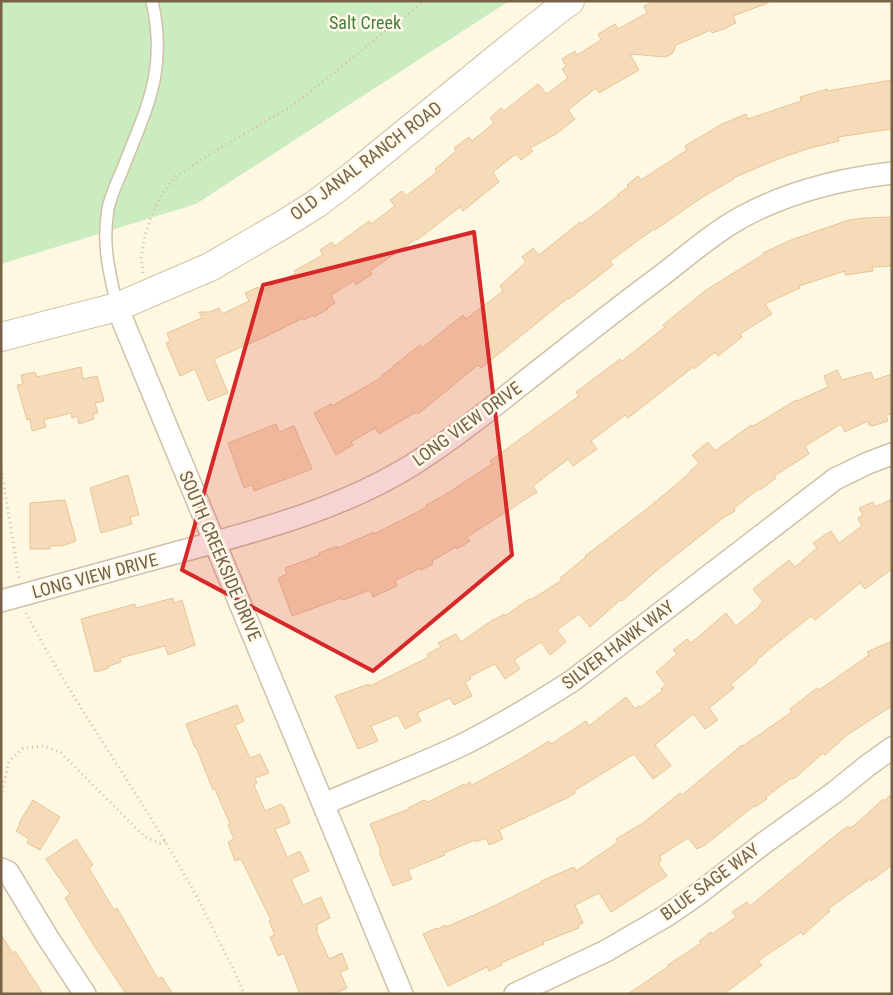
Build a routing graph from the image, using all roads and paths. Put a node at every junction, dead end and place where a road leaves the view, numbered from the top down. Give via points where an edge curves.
1 (152, 1) edge
2 (424, 1) edge
3 (570, 1) edge
4 (892, 173) edge
5 (143, 274) dead end
6 (117, 307) junction
7 (1, 336) edge
8 (892, 454) edge
9 (1, 468) edge
10 (215, 544) junction
11 (11, 599) edge
12 (892, 748) edge
13 (1, 797) edge
14 (324, 804) junction
15 (166, 840) junction
16 (1, 869) edge
17 (85, 994) edge
18 (244, 994) edge
19 (402, 994) edge
20 (515, 994) edge

1 - 6 lane via 158,56 153,87 108,207 105,236 107,267
2 - 5 path via 292,106 175,177 161,195 145,235 141,258
3 - 6 street, OLD JANAL RANCH ROAD via 316,204 210,267
4 - 10 street, LONG VIEW DRIVE via 801,192 743,217 687,254 481,417 412,465 352,496
6 - 7 street, OLD JANAL RANCH ROAD
6 - 10 street, SOUTH CREEKSIDE DRIVE
8 - 14 street, SILVER HAWK WAY via 834,479 572,681 533,706 462,745
9 - 11 path via 18,572
10 - 11 street, LONG VIEW DRIVE
10 - 14 street, SOUTH CREEKSIDE DRIVE
11 - 15 path via 26,614 56,668
12 - 20 street, BLUE SAGE WAY via 666,916 606,951
13 - 15 path via 9,761 23,748 44,746 61,753 146,837 160,843
14 - 19 street, SOUTH CREEKSIDE DRIVE
15 - 18 path via 201,903
16 - 17 street via 8,872

